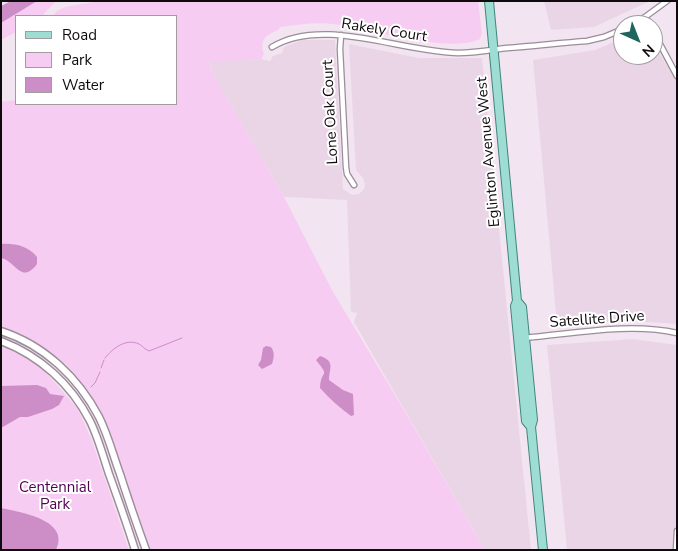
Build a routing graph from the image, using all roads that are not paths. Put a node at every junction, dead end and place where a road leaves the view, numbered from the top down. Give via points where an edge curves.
1 (489, 1) edge
2 (667, 1) edge
3 (649, 15) edge
4 (613, 33) edge
5 (341, 35) junction
6 (272, 47) dead end
7 (494, 50) junction
8 (663, 50) edge
9 (677, 76) edge
10 (354, 185) dead end
11 (1, 331) edge
12 (677, 334) edge
13 (522, 338) junction
14 (1, 341) edge
15 (677, 531) edge
16 (136, 550) edge
17 (146, 550) edge
18 (542, 550) edge
19 (676, 550) edge

1 - 7 main road, Eglinton Avenue West
2 - 3 street
4 - 7 street, Rakely Court via 587,41
5 - 6 street, Rakely Court via 293,36
5 - 7 street, Rakely Court via 438,52
5 - 10 street, Lone Oak Court via 346,167
7 - 13 main road, Eglinton Avenue West via 516,306
8 - 9 street
11 - 17 street via 47,355 68,373 89,400 107,439
12 - 13 street, Satellite Drive via 647,328
13 - 18 main road, Eglinton Avenue West via 533,420
14 - 16 street via 41,363 60,379 80,404 98,442
15 - 19 street

